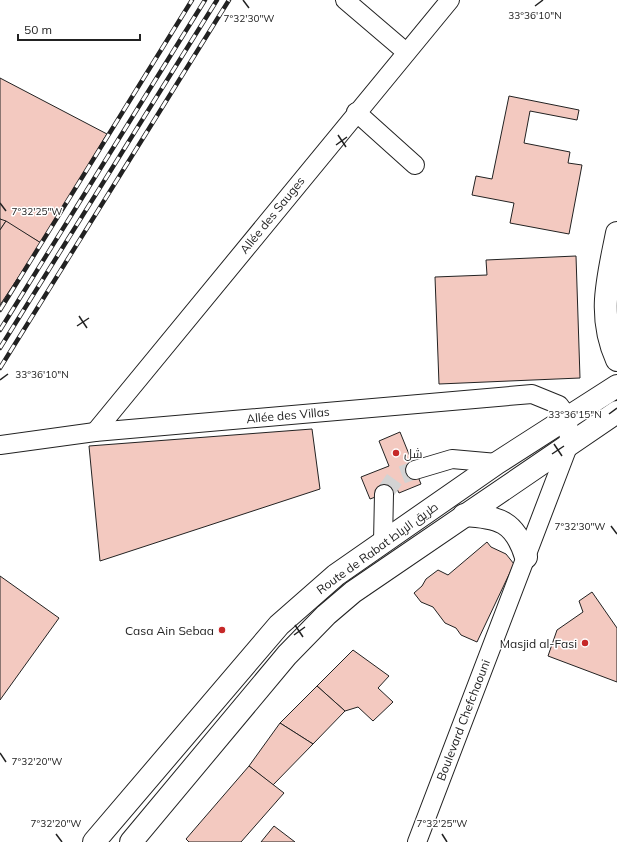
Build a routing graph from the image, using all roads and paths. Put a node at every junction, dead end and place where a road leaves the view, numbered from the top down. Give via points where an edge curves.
1 (345, 0) edge
2 (450, 0) edge
3 (406, 52) junction
4 (356, 112) junction
5 (415, 166) dead end
6 (617, 233) edge
7 (617, 360) edge
8 (617, 386) edge
9 (617, 412) edge
10 (568, 417) junction
11 (95, 432) junction
12 (569, 444) junction
13 (0, 445) edge
14 (497, 463) junction
15 (415, 470) tunnel mouth
16 (384, 494) tunnel mouth
17 (464, 515) junction
18 (383, 542) junction
19 (526, 557) junction
20 (94, 842) edge
21 (131, 842) edge
22 (417, 842) edge

1 - 3 street
2 - 3 street, Allée des Sauges
3 - 4 street, Allée des Sauges
4 - 5 street
4 - 11 street, Allée des Sauges
6 - 7 main road via 605,294 607,330
8 - 10 main road, Route de Rabat طريق الرباط
9 - 12 main road, Route de Rabat طريق الرباط
10 - 11 street, Allée des Villas via 559,405 532,394
10 - 12 street, Boulevard Chefchaouni
10 - 14 main road, Route de Rabat طريق الرباط
11 - 13 street, Allée des Villas
12 - 17 main road, Route de Rabat طريق الرباط
12 - 19 street, Boulevard Chefchaouni
14 - 15 street via 452,459
14 - 18 main road, Route de Rabat طريق الرباط
16 - 18 street
17 - 19 main road via 490,517 510,528 522,544
17 - 21 main road, Route de Rabat طريق الرباط via 353,592 326,615 287,655
18 - 20 main road, Route de Rabat طريق الرباط via 336,575 279,625
19 - 22 street, Boulevard Chefchaouni

